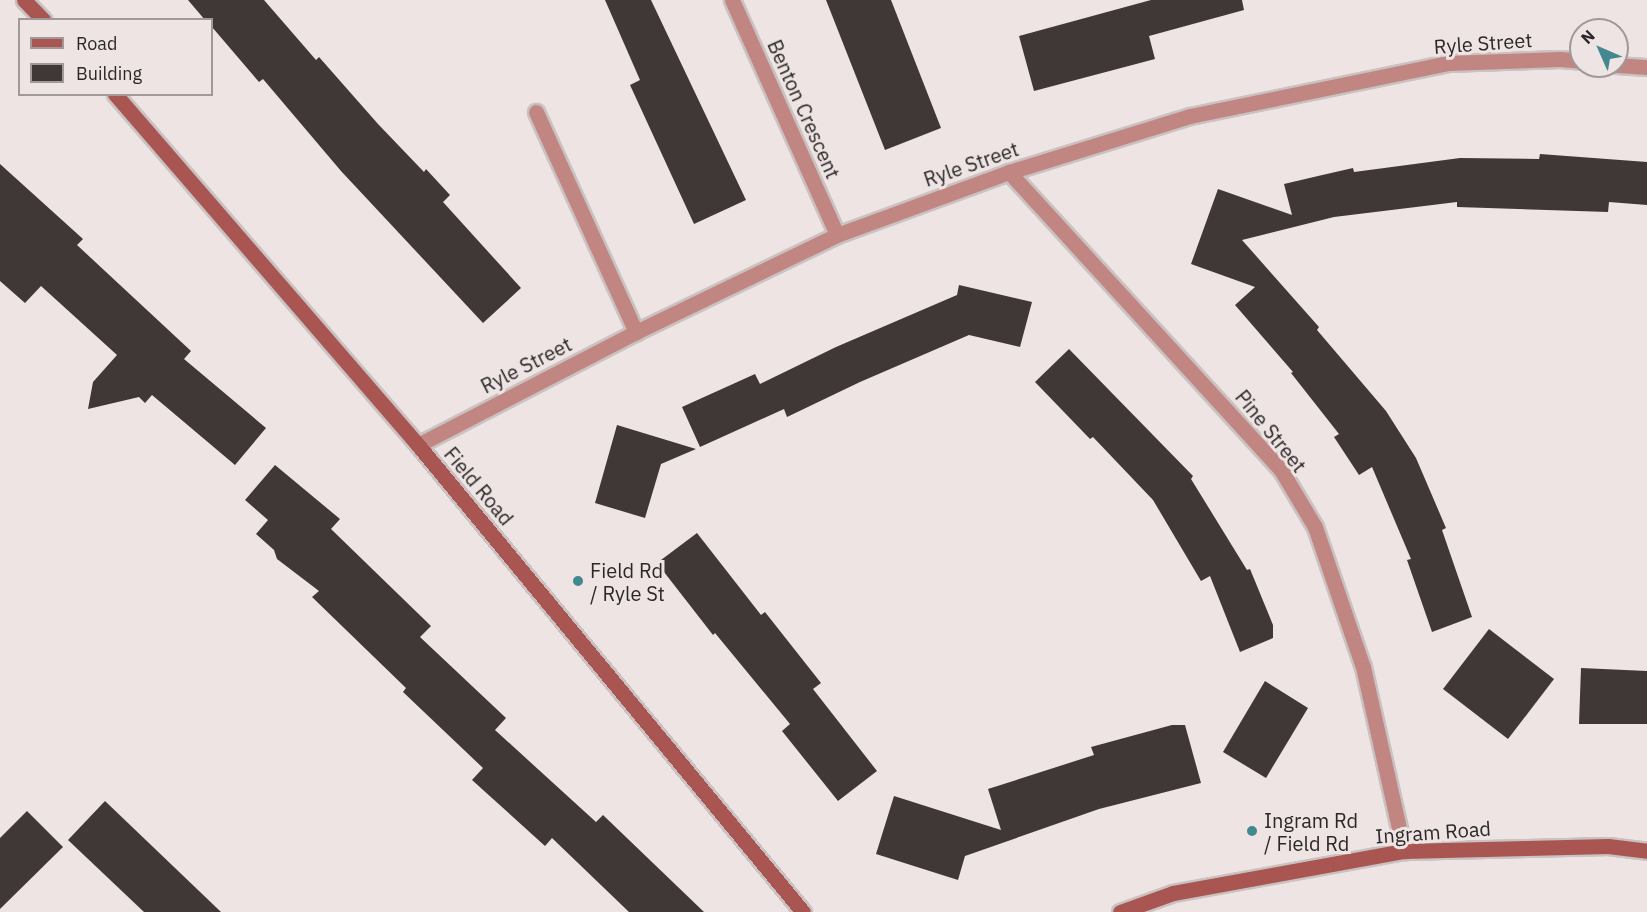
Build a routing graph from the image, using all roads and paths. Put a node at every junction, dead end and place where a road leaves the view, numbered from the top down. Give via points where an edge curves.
1 (24, 0) edge
2 (732, 0) edge
3 (41, 18) edge
4 (1569, 60) edge
5 (1629, 65) edge
6 (1647, 67) edge
7 (116, 96) edge
8 (536, 112) dead end
9 (1009, 172) junction
10 (837, 235) junction
11 (636, 332) junction
12 (418, 445) junction
13 (1404, 851) junction
14 (1647, 851) edge
15 (803, 912) edge
16 (1120, 912) edge

1 - 3 street
2 - 10 street, Benton Crescent
4 - 9 street, Ryle Street via 1448,63 1190,116
5 - 6 street
7 - 12 street, Field Road
8 - 11 street
9 - 10 street, Ryle Street
9 - 13 street, Pine Street via 1281,470 1315,527 1363,668
10 - 11 street, Ryle Street
11 - 12 street, Ryle Street
12 - 15 street, Field Road
13 - 14 street, Ingram Road via 1608,846
13 - 16 street, Ingram Road via 1173,893

